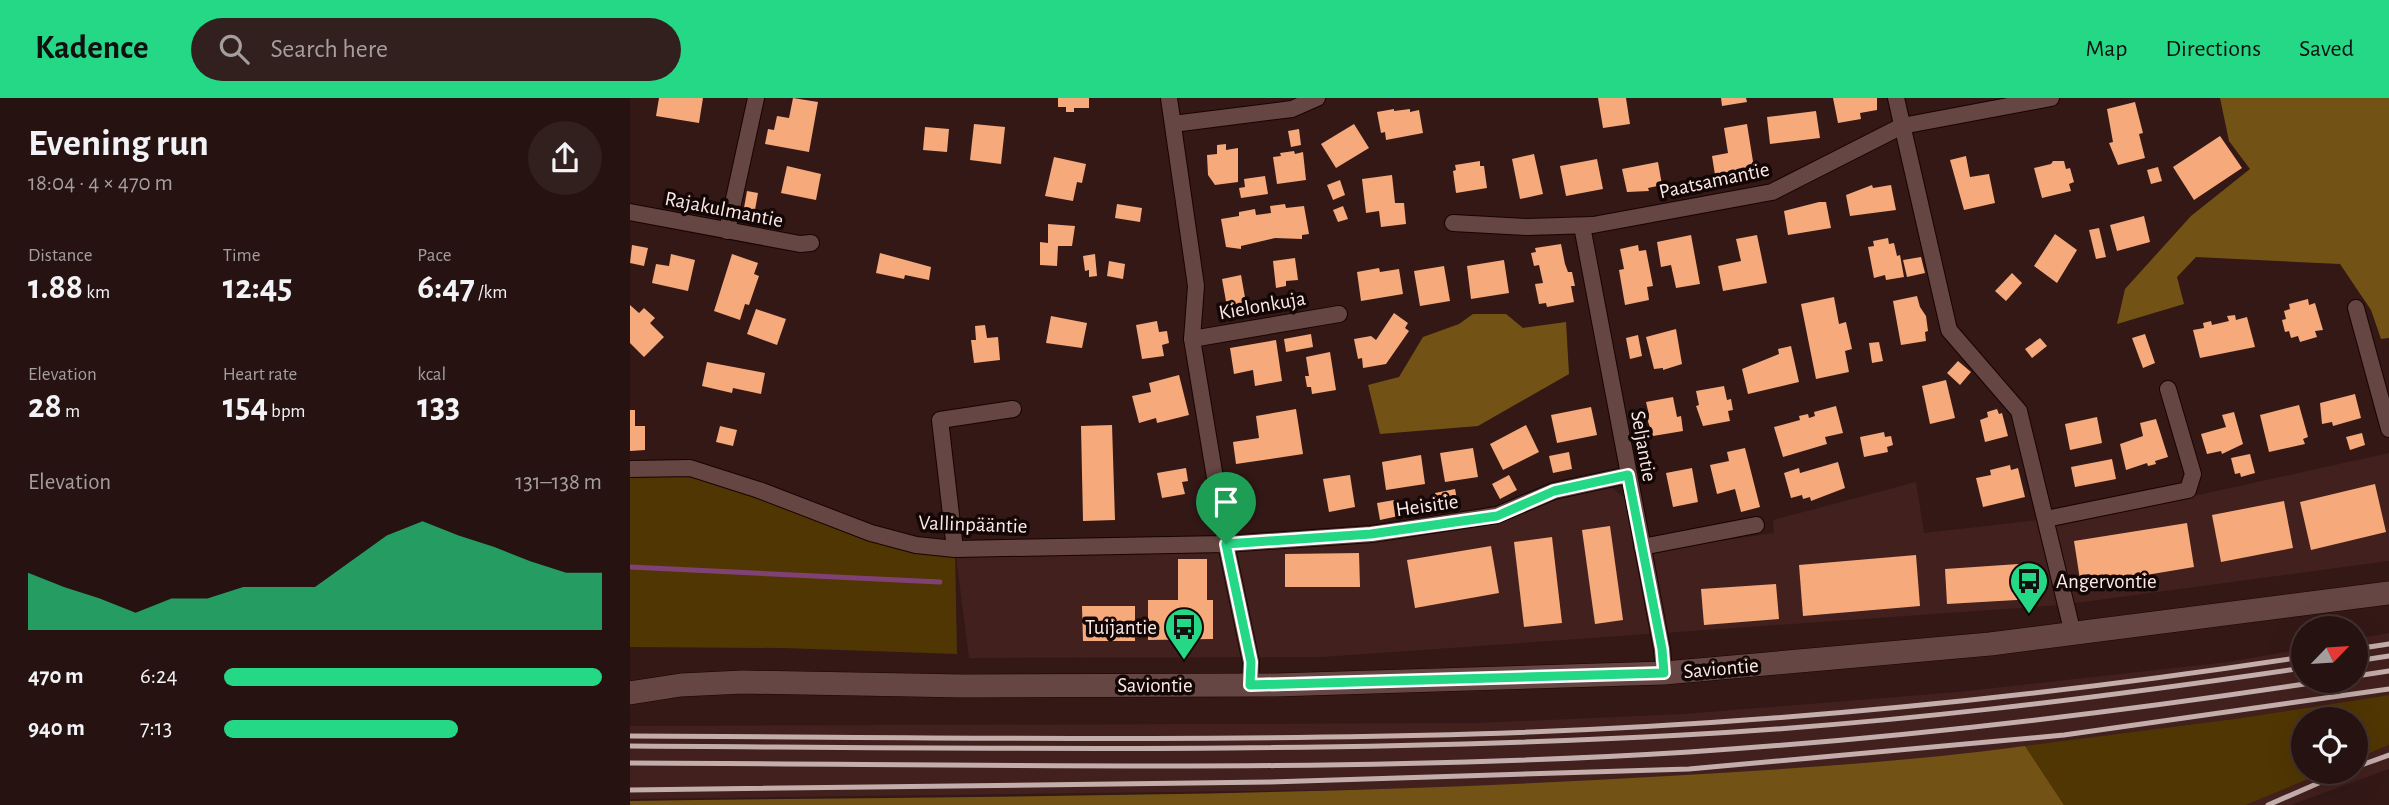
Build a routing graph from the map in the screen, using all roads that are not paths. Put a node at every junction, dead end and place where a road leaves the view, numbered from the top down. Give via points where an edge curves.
1 (756, 98) edge
2 (1169, 98) edge
3 (1317, 98) edge
4 (1896, 98) edge
5 (2051, 98) edge
6 (1173, 124) junction
7 (1902, 126) junction
8 (630, 212) edge
9 (1453, 223) dead end
10 (1582, 226) junction
11 (727, 231) junction
12 (811, 243) dead end
13 (2356, 308) dead end
14 (1339, 314) dead end
15 (1192, 339) junction
16 (2168, 389) dead end
17 (1013, 409) dead end
18 (2389, 429) edge
19 (630, 469) edge
20 (1628, 475) junction
21 (2046, 519) junction
22 (1756, 525) dead end
23 (1226, 544) junction
24 (1642, 547) junction
25 (956, 549) junction
26 (2389, 593) edge
27 (2073, 634) junction
28 (1664, 673) junction
29 (1250, 685) junction
30 (630, 693) edge

1 - 11 street
2 - 6 street
3 - 6 street via 1292,109
4 - 7 street
5 - 7 street, Paatsamantie
6 - 15 street via 1196,286
7 - 10 street, Paatsamantie via 1772,192
7 - 21 street via 1949,330 2019,411
8 - 11 street, Rajakulmantie
9 - 10 street, Paatsamantie
10 - 20 street, Seljantie
11 - 12 street, Rajakulmantie
13 - 18 street
14 - 15 street, Kielonkuja
15 - 23 street
16 - 21 street via 2193,474 2188,490
17 - 25 street via 940,420
19 - 25 street, Vallinpääntie via 690,468 871,533
20 - 23 street, Heisitie via 1554,491 1497,516 1371,534
20 - 24 street, Seljantie
21 - 27 street
22 - 24 street
23 - 25 street, Vallinpääntie
23 - 29 street via 1251,662
24 - 28 street, Seljantie
26 - 27 main road, Saviontie
27 - 28 main road, Saviontie
28 - 29 main road, Saviontie
29 - 30 main road, Saviontie via 743,682

